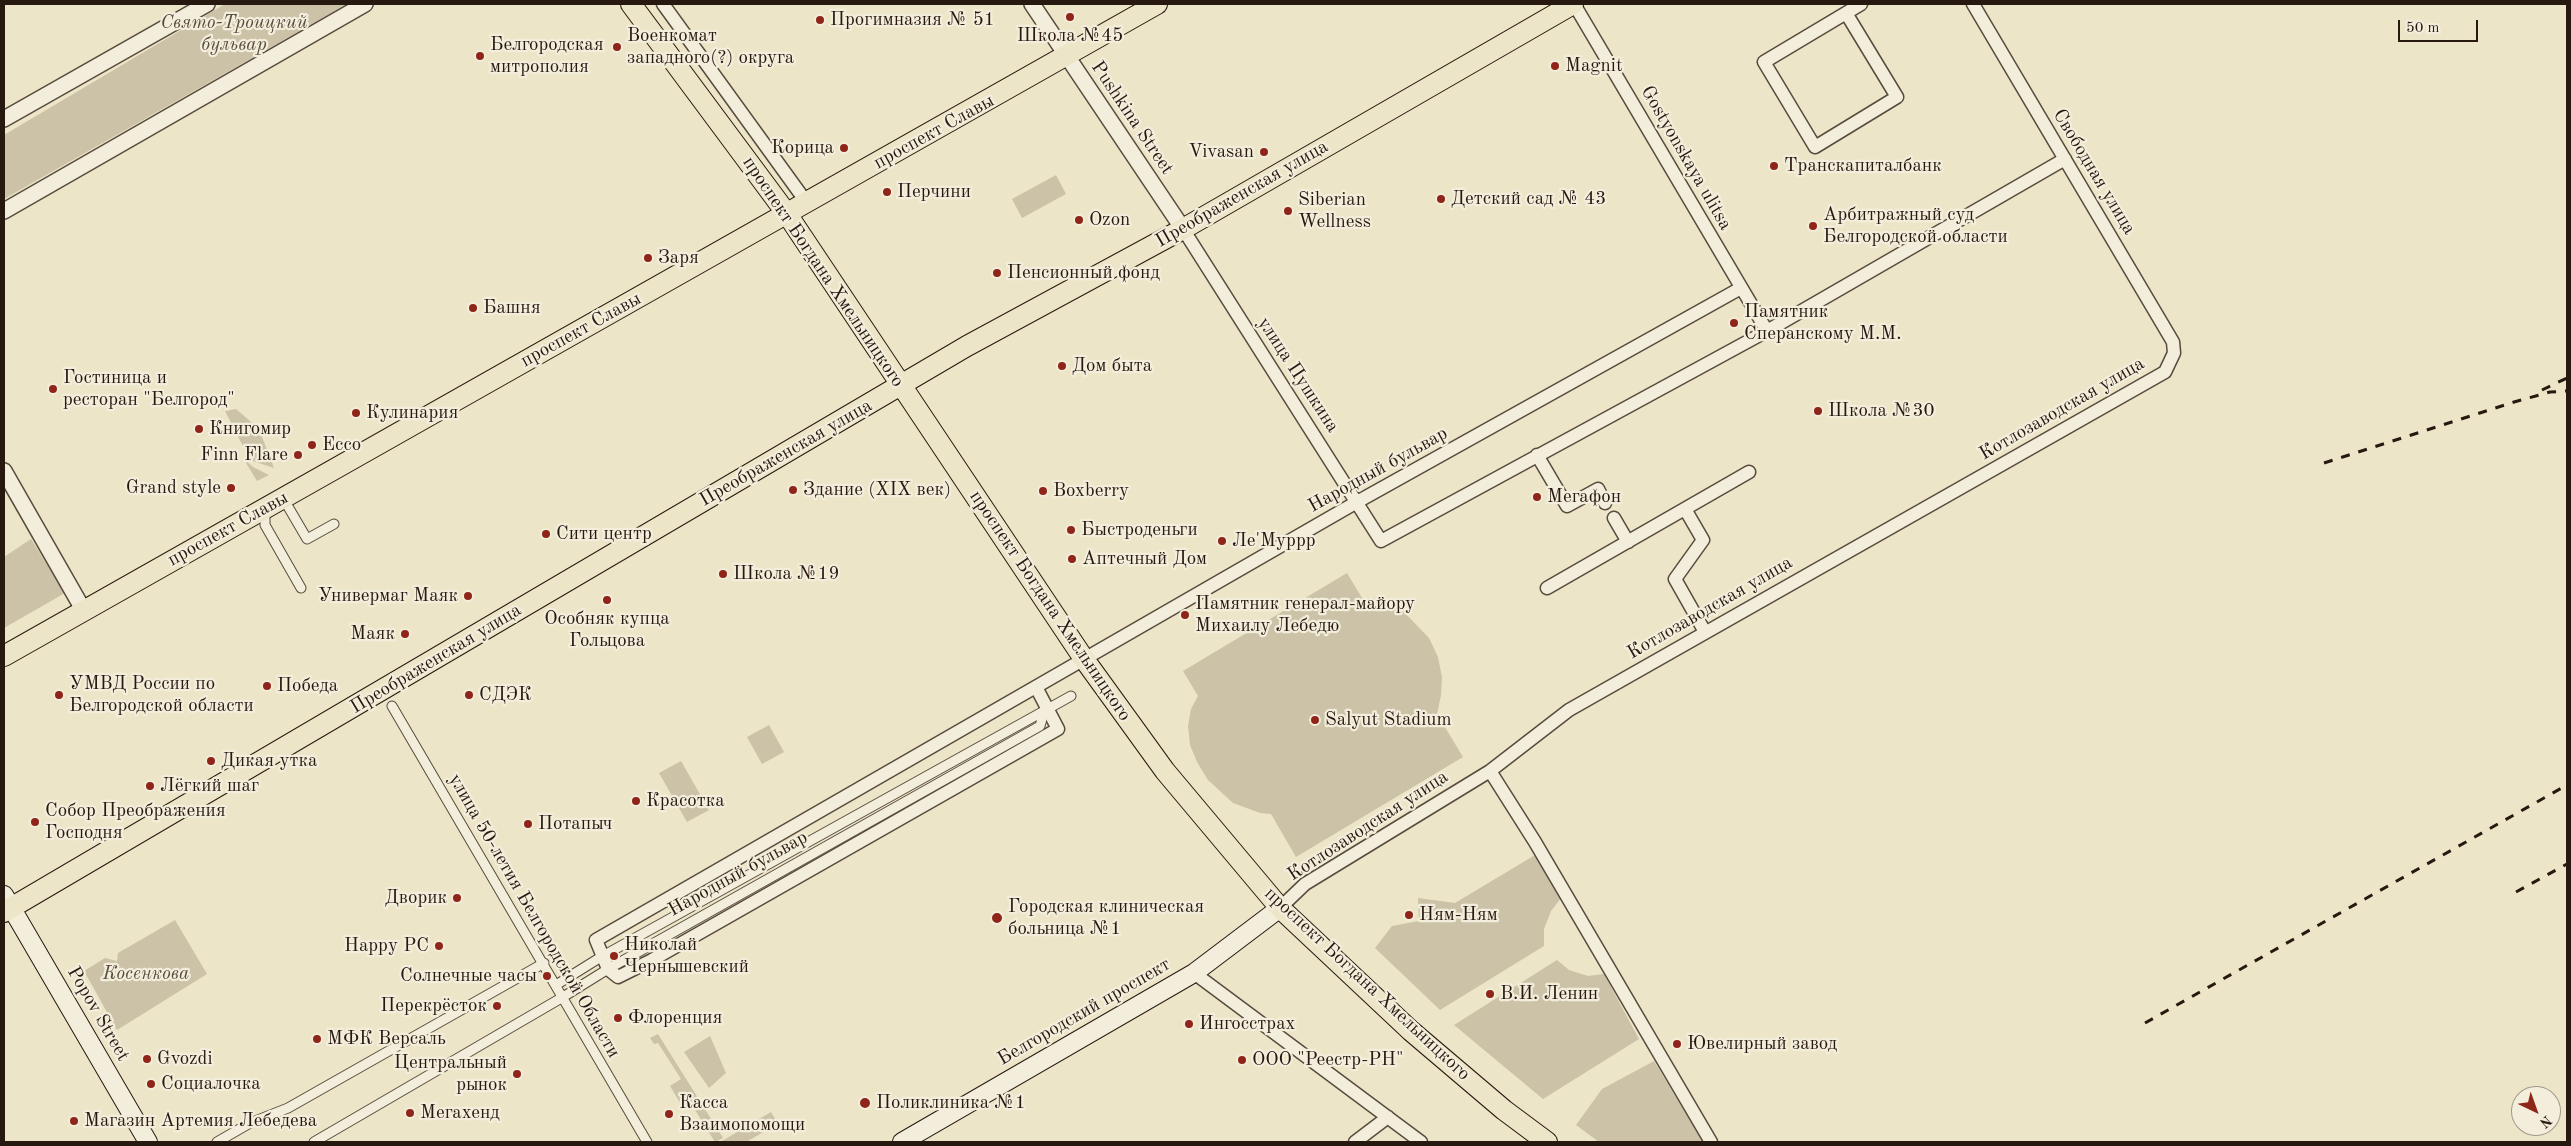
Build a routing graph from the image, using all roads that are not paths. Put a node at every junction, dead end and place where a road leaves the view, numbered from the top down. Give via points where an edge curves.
1 (207, 4) edge
2 (366, 4) edge
3 (631, 4) edge
4 (663, 4) edge
5 (1032, 4) edge
6 (1157, 4) edge
7 (1573, 4) edge
8 (1861, 4) edge
9 (1973, 4) edge
10 (1846, 13) junction
11 (1067, 56) junction
12 (4, 119) edge
13 (2065, 159) junction
14 (807, 203) junction
15 (4, 211) edge
16 (787, 214) junction
17 (1183, 229) junction
18 (1741, 288) junction
19 (1767, 331) junction
20 (2172, 363) joint
21 (901, 386) junction
22 (1537, 455) junction
23 (4, 471) edge
24 (1749, 472) dead end
25 (282, 498) junction
26 (1357, 502) junction
27 (1605, 503) dead end
28 (265, 508) junction
29 (1685, 509) junction
30 (1614, 518) dead end
31 (334, 524) dead end
32 (1628, 542) junction
33 (301, 588) dead end
34 (1548, 588) dead end
35 (84, 611) junction
36 (1705, 632) junction
37 (4, 656) edge
38 (1084, 659) junction
39 (1036, 687) junction
40 (1071, 696) dead end
41 (392, 706) dead end
42 (1046, 711) junction
43 (1490, 771) junction
44 (6, 905) edge
45 (1283, 911) junction
46 (601, 957) junction
47 (544, 963) junction
48 (612, 973) junction
49 (1194, 973) junction
50 (556, 985) junction
51 (563, 997) junction
52 (1388, 1117) junction
53 (148, 1142) edge
54 (217, 1142) edge
55 (314, 1142) edge
56 (647, 1142) edge
57 (902, 1142) edge
58 (1355, 1142) edge
59 (1421, 1142) edge
60 (1547, 1142) edge
61 (1711, 1142) edge

1 - 12 street
2 - 15 street
3 - 16 main road, проспект Богдана Хмельницкого
4 - 14 street
5 - 11 street, Pushkina Street
6 - 11 main road, проспект Славы
7 - 17 main road, Преображенская улица
7 - 18 street, Gostyonskaya ulitsa
8 - 10 street
9 - 13 street, Свободная улица
10 - 10 street via 1764,62 1815,147 1897,97
11 - 14 main road, проспект Славы
11 - 17 street, Pushkina Street
13 - 19 street
13 - 20 street, Свободная улица via 2173,342
14 - 16 main road, проспект Славы
16 - 21 main road, проспект Богдана Хмельницкого
16 - 25 main road, проспект Славы
17 - 21 main road, Преображенская улица via 967,346
17 - 26 street, улица Пушкина
18 - 19 street, Gostyonskaya ulitsa
18 - 26 street, Народный бульвар
19 - 22 street
20 - 36 street, Котлозаводская улица via 2165,372
21 - 38 main road, проспект Богдана Хмельницкого
21 - 44 main road, Преображенская улица
22 - 26 street, улица Пушкина via 1381,542
22 - 27 street via 1567,506 1598,489
23 - 35 street
24 - 29 street
25 - 28 main road, проспект Славы
25 - 31 street via 307,539
26 - 38 street, Народный бульвар
28 - 33 street via 265,525
28 - 35 main road, проспект Славы
29 - 32 street
29 - 36 street via 1703,540 1675,579
30 - 32 street
32 - 34 street
35 - 37 main road, проспект Славы
36 - 43 street, Котлозаводская улица via 1569,710
38 - 39 street, Народный бульвар
38 - 45 main road, проспект Богдана Хмельницкого via 1165,771
39 - 42 street
39 - 46 street, Народный бульвар via 596,940
40 - 42 street
41 - 47 street, улица 50-летия Белгородской Области
42 - 46 street
42 - 48 street, Народный бульвар via 1040,726
42 - 48 street, Народный бульвар via 1058,729 652,960
43 - 45 street, Котлозаводская улица via 1305,884
43 - 61 street
44 - 53 main road, Popov Street
45 - 49 main road, Белгородский проспект
45 - 60 main road, проспект Богдана Хмельницкого via 1411,1031
46 - 48 street
46 - 50 street
47 - 50 street, улица 50-летия Белгородской Области
47 - 54 street via 288,1108 250,1123
48 - 51 street, Народный бульвар
49 - 52 street
49 - 57 main road, Белгородский проспект
50 - 51 street, улица 50-летия Белгородской Области
51 - 55 street, Народный бульвар
51 - 56 street, улица 50-летия Белгородской Области
52 - 58 street
52 - 59 street

